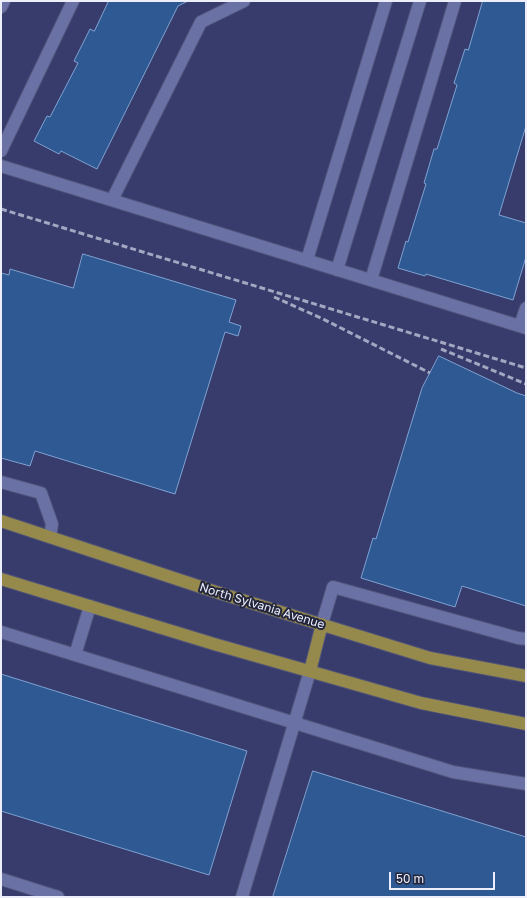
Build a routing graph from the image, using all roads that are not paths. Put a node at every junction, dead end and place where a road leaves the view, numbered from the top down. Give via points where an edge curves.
1 (4, 1) edge
2 (73, 1) edge
3 (244, 1) edge
4 (386, 1) edge
5 (420, 1) edge
6 (455, 1) edge
7 (1, 7) edge
8 (1, 151) edge
9 (1, 166) edge
10 (112, 200) junction
11 (307, 260) junction
12 (337, 270) junction
13 (371, 280) junction
14 (526, 308) edge
15 (523, 327) edge
16 (1, 482) edge
17 (1, 521) edge
18 (50, 537) junction
19 (1, 579) edge
20 (90, 606) junction
21 (322, 624) junction
22 (1, 632) edge
23 (526, 638) edge
24 (75, 655) junction
25 (310, 671) junction
26 (526, 676) edge
27 (295, 723) junction
28 (526, 724) edge
29 (526, 784) edge
30 (1, 879) edge
31 (58, 897) edge
32 (242, 897) edge

1 - 7 street
2 - 8 street
3 - 10 street via 201,22
4 - 11 street
5 - 12 street
6 - 13 street
9 - 10 street
10 - 11 street
11 - 12 street
12 - 13 street
13 - 15 street
14 - 15 street
16 - 18 street via 41,493 52,524
17 - 18 main road, North Sylvania Avenue
18 - 21 main road, North Sylvania Avenue
19 - 20 main road
20 - 24 street
20 - 25 main road
21 - 23 street via 332,587 518,638
21 - 25 main road
21 - 26 main road, North Sylvania Avenue via 430,658
22 - 24 street
24 - 27 street
25 - 27 street
25 - 28 main road via 421,703
27 - 29 street via 453,772
27 - 32 street
30 - 31 street

